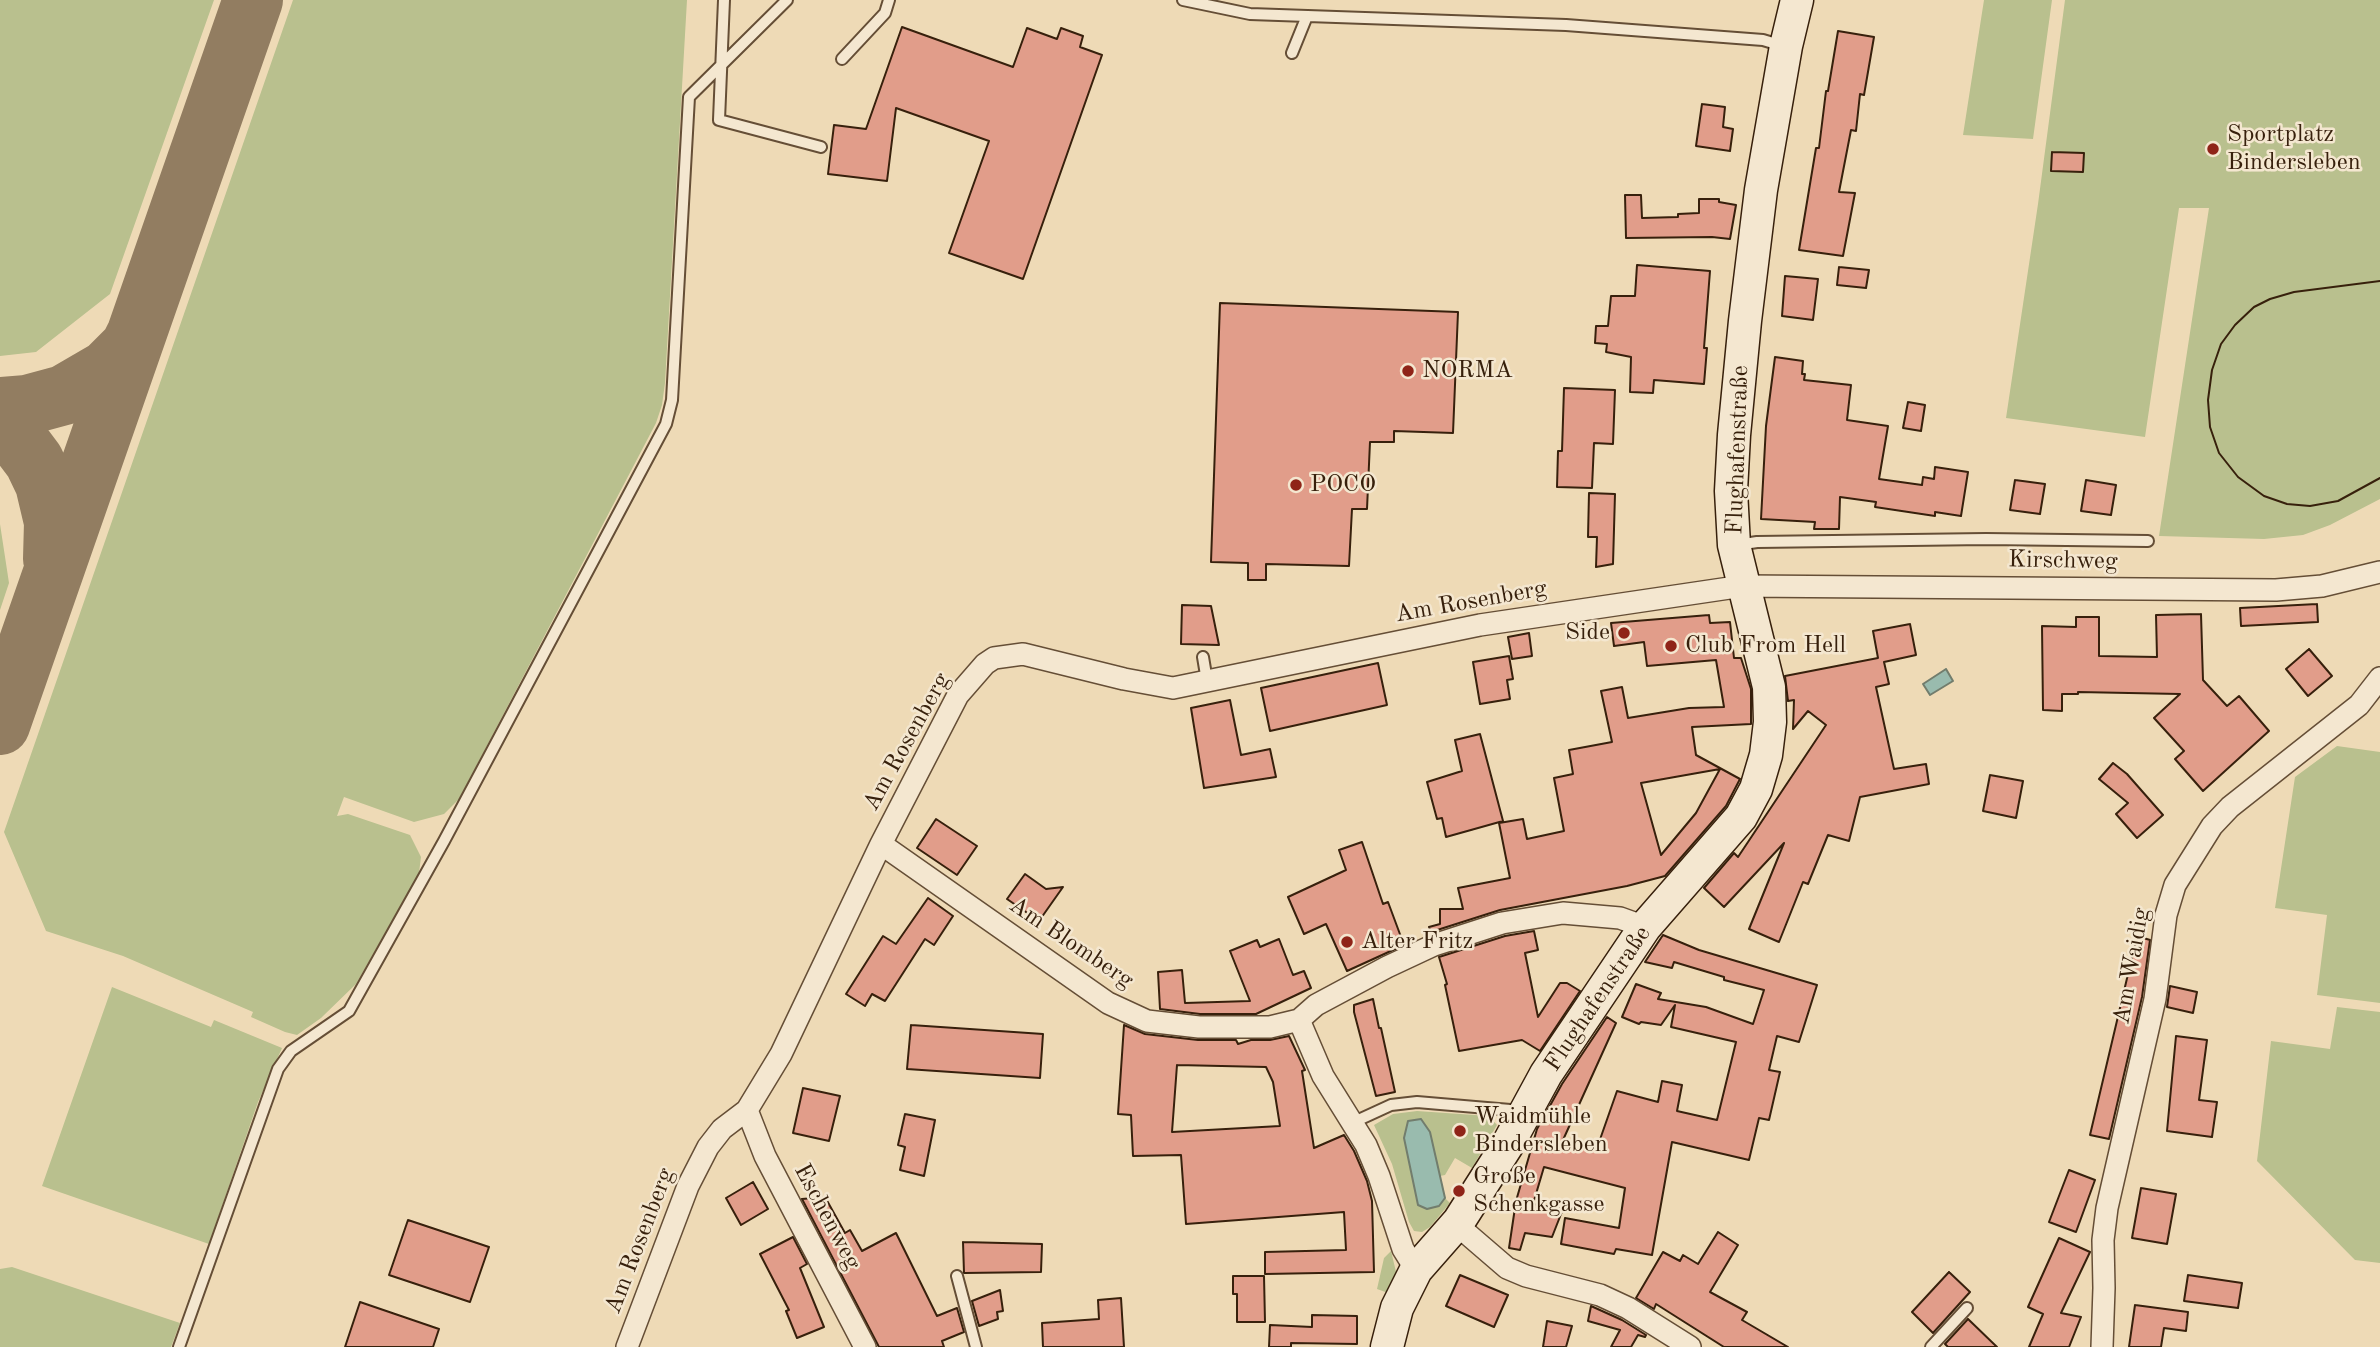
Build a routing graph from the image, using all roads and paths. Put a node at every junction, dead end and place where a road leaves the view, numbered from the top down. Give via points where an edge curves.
1 (724, 0) edge
2 (787, 0) edge
3 (889, 0) edge
4 (1183, 0) edge
5 (1797, 0) edge
6 (1307, 16) junction
7 (1786, 46) junction
8 (1292, 53) dead end
9 (842, 59) dead end
10 (721, 67) junction
11 (821, 147) dead end
12 (2148, 541) dead end
13 (1734, 545) junction
14 (2380, 572) edge
15 (1743, 586) junction
16 (1203, 657) dead end
17 (2380, 678) edge
18 (1207, 681) junction
19 (881, 844) junction
20 (1645, 927) junction
21 (1299, 1020) junction
22 (747, 1110) junction
23 (1525, 1111) junction
24 (1354, 1122) junction
25 (1459, 1222) junction
26 (1416, 1270) junction
27 (957, 1276) dead end
28 (1967, 1308) dead end
29 (180, 1347) edge
30 (627, 1347) edge
31 (865, 1347) edge
32 (976, 1347) edge
33 (1387, 1347) edge
34 (1690, 1347) edge
35 (1931, 1347) edge
36 (2102, 1347) edge

1 - 10 lane
2 - 10 lane
3 - 9 lane via 885,13
4 - 6 lane via 1250,14
5 - 7 street, Flughafenstraße
6 - 7 lane via 1566,25 1763,40
6 - 8 lane
7 - 13 street, Flughafenstraße via 1745,321 1731,491
10 - 11 lane via 719,120
10 - 29 lane via 689,97 667,424 349,1011 291,1051 278,1069
12 - 13 lane, Kirschweg via 1986,539
13 - 15 street, Flughafenstraße
14 - 15 street, Kirschweg via 2322,586 2276,590
15 - 18 street, Am Rosenberg via 1480,625
15 - 20 street, Flughafenstraße via 1769,687 1766,755 1741,817
16 - 18 lane
17 - 36 street, Am Waidig via 2359,705 2230,807 2212,826 2175,885 2166,915 2155,999 2107,1208
18 - 19 street, Am Rosenberg via 1172,688 1023,654 989,661 958,695
19 - 21 street, Am Blomberg via 1108,1003 1147,1021 1270,1027
19 - 22 street, Am Rosenberg via 781,1054
20 - 21 street, Am Blomberg via 1620,918 1563,913 1482,928 1387,967 1316,1005
20 - 23 street, Flughafenstraße
21 - 24 street via 1323,1076
22 - 30 street, Am Rosenberg via 708,1147 688,1186
22 - 31 street, Eschenweg via 765,1156
23 - 24 lane via 1418,1102 1391,1105
23 - 25 street, Flughafenstraße
24 - 26 street via 1380,1176 1403,1249
25 - 26 street, Flughafenstraße
25 - 34 street via 1507,1268 1600,1295
26 - 33 street, Flughafenstraße via 1397,1308
27 - 32 lane
28 - 35 lane

